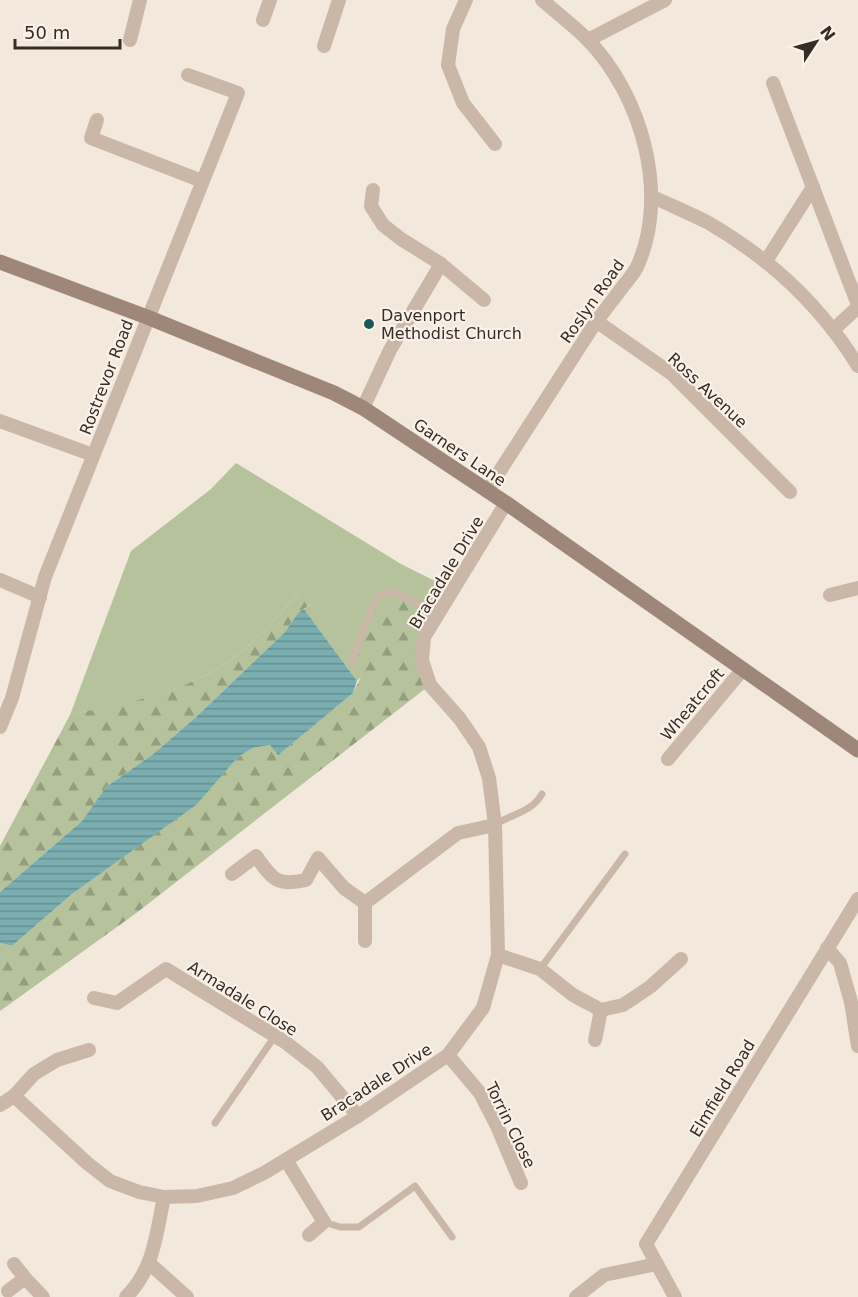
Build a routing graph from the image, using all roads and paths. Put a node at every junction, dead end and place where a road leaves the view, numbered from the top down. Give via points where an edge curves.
1 (140, 0) edge
2 (270, 0) edge
3 (339, 0) edge
4 (466, 0) edge
5 (542, 0) edge
6 (664, 0) edge
7 (263, 20) dead end
8 (130, 40) dead end
9 (588, 40) junction
10 (324, 46) dead end
11 (188, 75) dead end
12 (773, 83) dead end
13 (97, 120) dead end
14 (495, 144) dead end
15 (202, 181) junction
16 (813, 187) junction
17 (373, 190) dead end
18 (652, 197) junction
19 (766, 261) junction
20 (0, 262) edge
21 (441, 264) junction
22 (484, 300) dead end
23 (858, 306) edge
24 (147, 317) junction
25 (596, 321) junction
26 (833, 330) junction
27 (858, 366) edge
28 (363, 408) junction
29 (0, 421) edge
30 (93, 455) junction
31 (487, 491) junction
32 (790, 492) dead end
33 (506, 503) junction
34 (0, 580) edge
35 (858, 588) edge
36 (830, 595) dead end
37 (40, 597) junction
38 (437, 615) junction
39 (352, 661) dead end
40 (743, 669) junction
41 (0, 727) edge
42 (858, 750) edge
43 (668, 759) dead end
44 (542, 794) dead end
45 (495, 825) junction
46 (625, 854) dead end
47 (232, 874) dead end
48 (858, 899) edge
49 (365, 903) junction
50 (365, 941) dead end
51 (827, 948) junction
52 (498, 955) junction
53 (681, 959) dead end
54 (540, 969) junction
55 (94, 998) dead end
56 (601, 1010) junction
57 (274, 1036) junction
58 (595, 1040) dead end
59 (858, 1046) edge
60 (90, 1050) dead end
61 (448, 1055) junction
62 (14, 1096) junction
63 (0, 1105) edge
64 (358, 1116) junction
65 (215, 1123) dead end
66 (286, 1160) junction
67 (521, 1183) dead end
68 (164, 1197) junction
69 (324, 1222) junction
70 (309, 1235) dead end
71 (452, 1237) dead end
72 (14, 1264) dead end
73 (150, 1264) junction
74 (657, 1264) junction
75 (25, 1278) junction
76 (8, 1291) dead end
77 (43, 1297) edge
78 (126, 1297) edge
79 (187, 1297) edge
80 (576, 1297) edge
81 (675, 1297) edge

1 - 8 street
2 - 7 street
3 - 10 street
4 - 14 street via 453,29 448,65 463,103
5 - 9 street, Roslyn Road
6 - 9 street
9 - 18 street, Roslyn Road via 612,70 629,103 645,143
11 - 15 street, Rostrevor Road via 238,93
12 - 16 street
13 - 15 street via 88,145
15 - 24 street, Rostrevor Road
16 - 19 street
16 - 23 street
17 - 21 street via 371,206 383,225
18 - 19 street via 706,222
18 - 25 street, Roslyn Road via 649,233 636,269
19 - 26 street
20 - 24 street, Garners Lane
21 - 22 street
21 - 28 street via 390,350
23 - 26 street
24 - 28 street, Garners Lane
24 - 30 street, Rostrevor Road
25 - 31 street, Roslyn Road
25 - 32 street, Ross Avenue via 672,374
26 - 27 street
28 - 31 street, Garners Lane
29 - 30 street
30 - 37 street, Rostrevor Road
31 - 33 street, Garners Lane
33 - 38 street, Bracadale Drive
33 - 40 street, Garners Lane
34 - 37 street
35 - 36 street
37 - 41 street, Rostrevor Road
38 - 39 lane via 397,593 384,592 375,600
38 - 45 street, Bracadale Drive via 423,637 422,660 430,685 479,747 489,778
40 - 42 street, Garners Lane
40 - 43 street, Wheatcroft
44 - 45 lane via 521,813
45 - 49 street via 458,833
45 - 52 street, Bracadale Drive
46 - 54 lane
47 - 49 street via 256,856 271,877 288,884 306,880 318,858 344,888
48 - 51 street, Elmfield Road
49 - 50 street
51 - 59 street via 840,963
51 - 74 street, Elmfield Road via 646,1244
52 - 54 street
52 - 61 street, Bracadale Drive via 483,1008
53 - 56 street via 623,1005
54 - 56 street via 573,995
55 - 57 street, Armadale Close via 117,1003 166,969
56 - 58 street
57 - 64 street, Armadale Close via 317,1067
57 - 65 lane
60 - 62 street via 57,1060 34,1074
61 - 64 street, Bracadale Drive
61 - 67 street, Torrin Close via 480,1093
62 - 63 street
62 - 68 street, Bracadale Drive via 110,1181
64 - 66 street, Bracadale Drive
66 - 68 street, Bracadale Drive via 233,1188 197,1196
66 - 69 street
68 - 73 street
69 - 70 street
69 - 71 lane via 358,1227 415,1186
72 - 75 street
73 - 78 street via 138,1286
73 - 79 street
74 - 80 street via 604,1275
74 - 81 street, Elmfield Road
75 - 76 street
75 - 77 street

